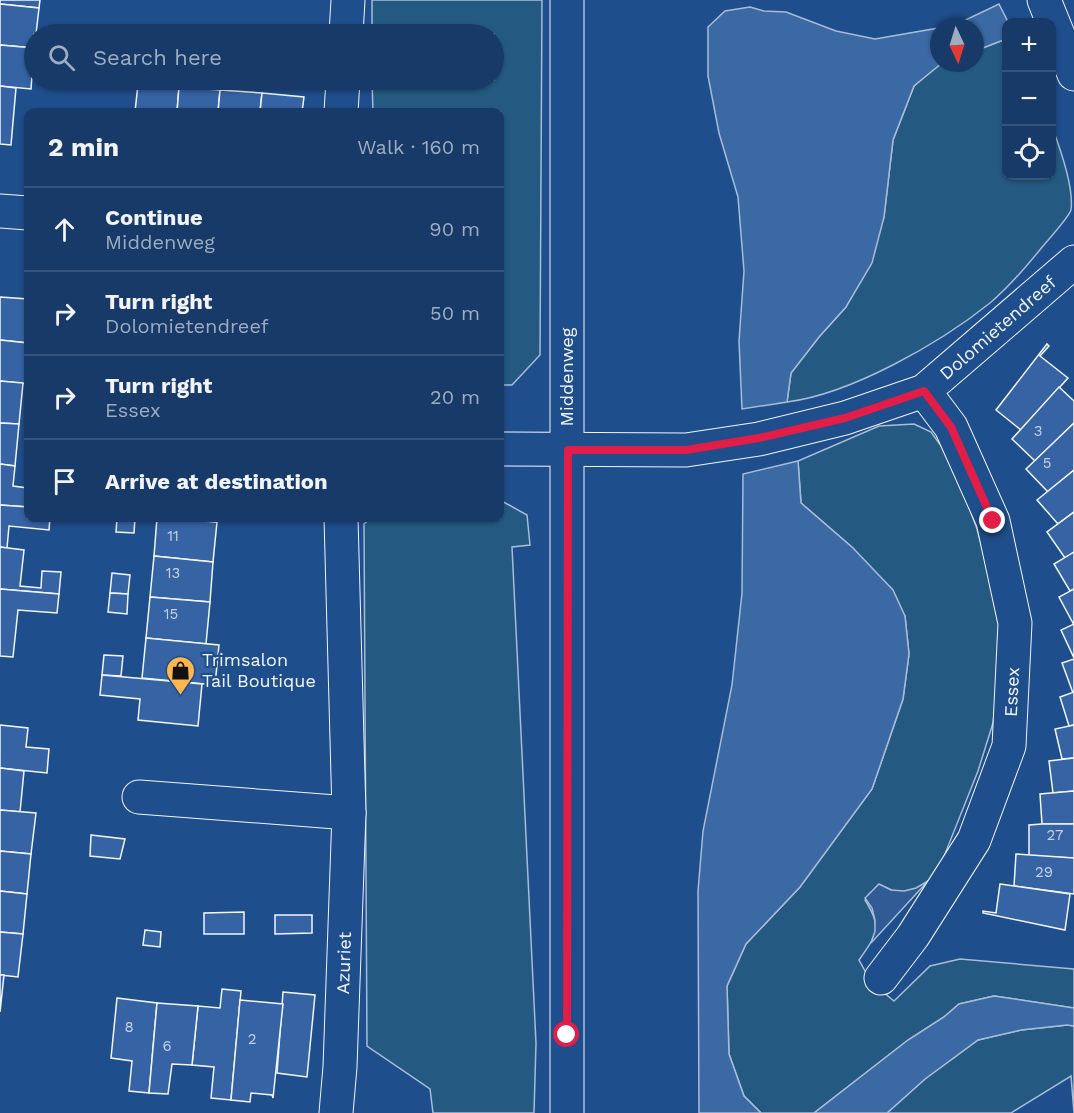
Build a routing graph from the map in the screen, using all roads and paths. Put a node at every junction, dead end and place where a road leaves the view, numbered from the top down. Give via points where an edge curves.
1 (348, 0) edge
2 (567, 0) edge
3 (1044, 0) edge
4 (347, 24) edge
5 (1074, 74) edge
6 (342, 90) edge
7 (341, 108) edge
8 (0, 211) edge
9 (24, 213) edge
10 (1074, 262) edge
11 (924, 391) junction
12 (504, 449) edge
13 (568, 450) junction
14 (341, 522) edge
15 (139, 796) dead end
16 (349, 813) junction
17 (881, 978) dead end
18 (336, 1113) edge
19 (567, 1113) edge

1 - 4 street
2 - 13 street, Middenweg
3 - 5 street
6 - 7 street
8 - 9 street
10 - 11 street, Dolomietendreef
11 - 13 street, Dolomietendreef via 845,418 759,438 686,450
11 - 17 street, Essex via 951,427 993,521 1015,623 1009,746 974,840 913,936
12 - 13 street, Dolomietendreef
13 - 19 street, Middenweg
14 - 16 street, Azuriet
15 - 16 street
16 - 18 street, Azuriet

